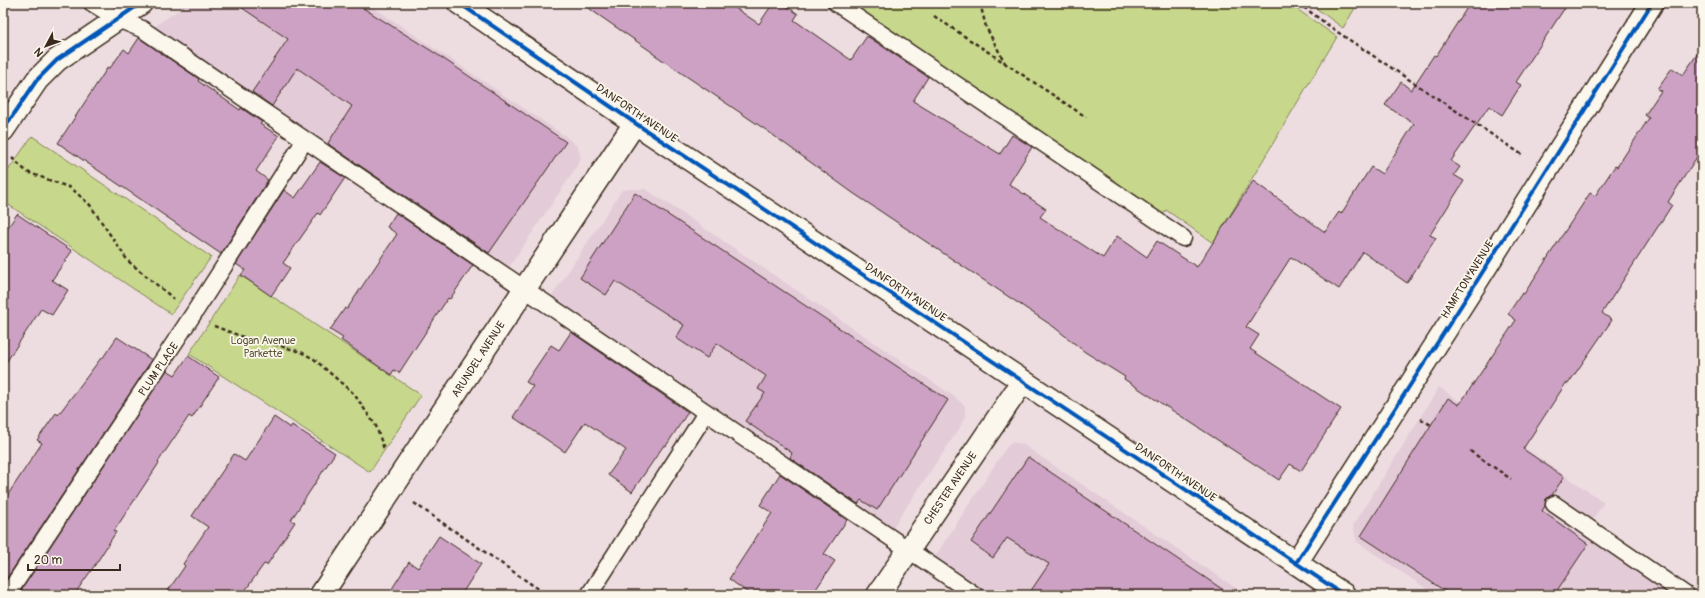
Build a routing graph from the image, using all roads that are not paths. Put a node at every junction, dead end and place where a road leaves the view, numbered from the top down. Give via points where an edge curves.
1 (92, 3) edge
2 (141, 3) edge
3 (460, 3) edge
4 (836, 3) edge
5 (1652, 3) edge
6 (118, 19) junction
7 (635, 123) junction
8 (3, 130) edge
9 (305, 140) junction
10 (1183, 238) dead end
11 (525, 288) junction
12 (1023, 381) junction
13 (706, 413) junction
14 (1554, 504) dead end
15 (908, 550) junction
16 (1296, 563) junction
17 (7, 595) edge
18 (321, 595) edge
19 (589, 595) edge
20 (878, 595) edge
21 (975, 595) edge
22 (1344, 595) edge
23 (1686, 595) edge

1 - 6 lane
2 - 6 street
3 - 7 street, DANFORTH AVENUE
4 - 10 lane
5 - 16 street, HAMPTON AVENUE
6 - 8 street via 46,70
6 - 9 lane via 142,29
7 - 11 street, ARUNDEL AVENUE
7 - 12 street, DANFORTH AVENUE
9 - 11 lane
9 - 17 lane, PLUM PLACE via 194,314
11 - 13 lane
11 - 18 street, ARUNDEL AVENUE
12 - 15 street, CHESTER AVENUE
12 - 16 street, DANFORTH AVENUE
13 - 15 lane
13 - 19 lane
14 - 23 lane
15 - 20 street, CHESTER AVENUE
15 - 21 lane
16 - 22 street, DANFORTH AVENUE

